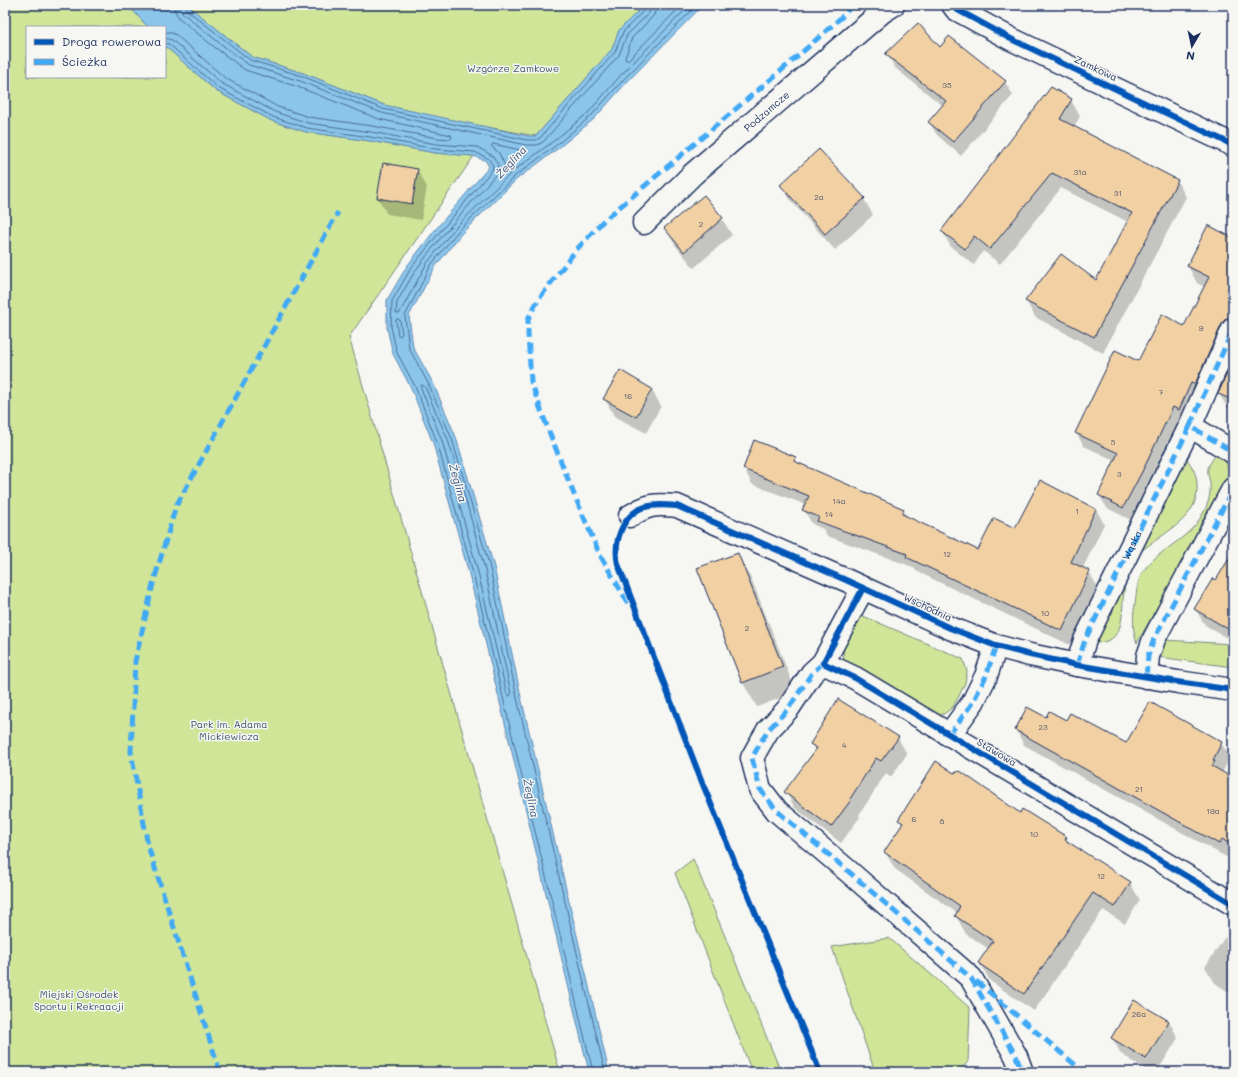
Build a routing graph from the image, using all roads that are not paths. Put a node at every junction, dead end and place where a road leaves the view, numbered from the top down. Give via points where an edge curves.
1 (893, 5) edge
2 (953, 5) edge
3 (1233, 144) edge
4 (644, 223) dead end
5 (1233, 329) edge
6 (1190, 426) junction
7 (1233, 452) edge
8 (1233, 489) edge
9 (630, 516) dead end
10 (863, 588) junction
11 (996, 646) junction
12 (823, 663) junction
13 (1077, 665) junction
14 (1146, 677) junction
15 (1233, 690) edge
16 (949, 735) junction
17 (1233, 904) edge
18 (1022, 1072) edge

1 - 4 street, Podzamcze via 699,169
2 - 3 street, Zamkowa via 1011,39
5 - 6 street, Wąska
6 - 7 street
6 - 13 street, Wąska via 1084,640
8 - 14 street via 1154,638 1148,656
9 - 10 street, Wschodnia via 644,507 660,504 676,506
10 - 11 street, Wschodnia
10 - 12 street
11 - 13 street, Wschodnia
11 - 16 street via 986,676 973,702
12 - 16 street, Stawowa via 855,678
12 - 18 street via 812,673 788,709 768,730 752,758 760,789 776,810 971,978 1016,1056
13 - 14 street, Wschodnia
14 - 15 street, Wschodnia
16 - 17 street, Stawowa

